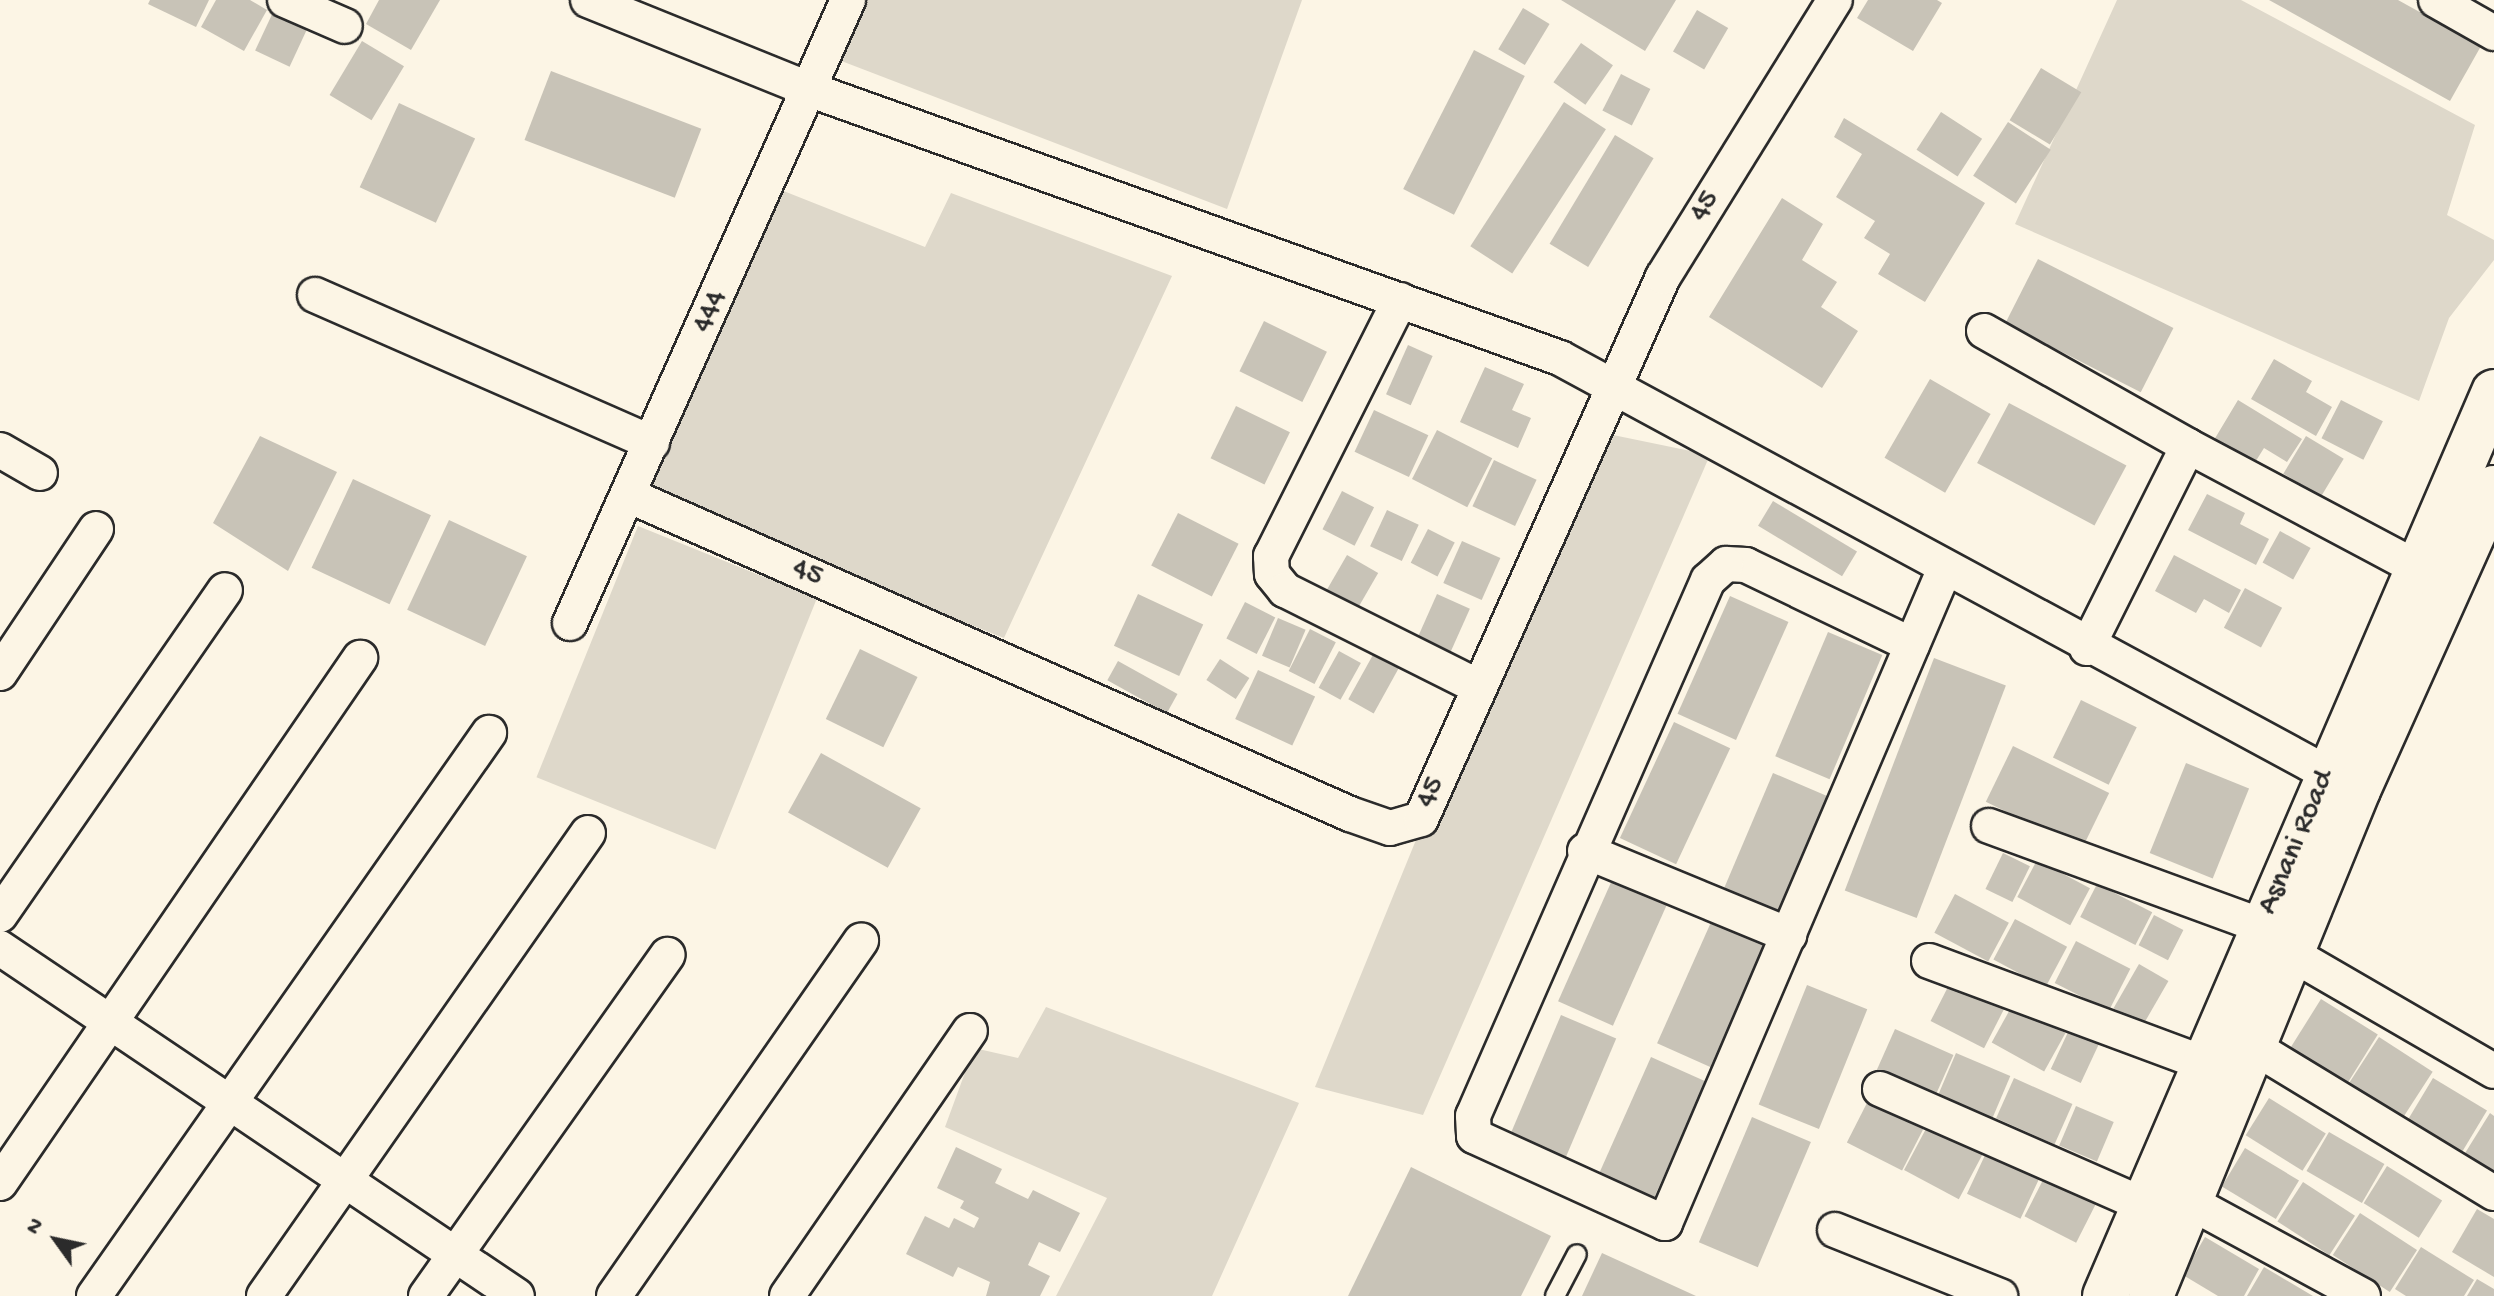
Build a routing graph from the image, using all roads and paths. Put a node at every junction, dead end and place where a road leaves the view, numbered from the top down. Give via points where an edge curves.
1 (285, 0) edge
2 (588, 0) edge
3 (848, 0) edge
4 (1835, 0) edge
5 (2436, 0) edge
6 (345, 26) dead end
7 (2494, 33) edge
8 (811, 90) junction
9 (315, 295) dead end
10 (1400, 300) junction
11 (1984, 331) dead end
12 (1613, 385) junction
13 (2494, 392) edge
14 (652, 443) junction
15 (2188, 446) junction
16 (0, 450) edge
17 (40, 473) dead end
18 (2494, 488) edge
19 (628, 495) junction
20 (96, 529) dead end
21 (2416, 567) junction
22 (1945, 568) junction
23 (225, 590) dead end
24 (570, 623) dead end
25 (1912, 645) junction
26 (2087, 648) junction
27 (360, 658) dead end
28 (0, 673) edge
29 (1479, 687) junction
30 (489, 733) dead end
31 (2343, 782) junction
32 (1989, 826) dead end
33 (588, 833) dead end
34 (1585, 851) junction
35 (0, 915) edge
36 (1789, 935) junction
37 (861, 940) dead end
38 (2277, 940) junction
39 (0, 948) edge
40 (667, 955) dead end
41 (1929, 961) dead end
42 (108, 1021) junction
43 (970, 1031) dead end
44 (2252, 1046) junction
45 (2204, 1063) junction
46 (2494, 1071) edge
47 (1880, 1089) dead end
48 (230, 1102) junction
49 (345, 1181) junction
50 (0, 1183) edge
51 (2494, 1193) edge
52 (2188, 1201) junction
53 (2144, 1205) junction
54 (1835, 1230) dead end
55 (455, 1254) junction
56 (1577, 1254) dead end
57 (94, 1296) edge
58 (264, 1296) edge
59 (426, 1296) edge
60 (517, 1296) edge
61 (614, 1296) edge
62 (787, 1296) edge
63 (1555, 1296) edge
64 (2000, 1296) edge
65 (2105, 1296) edge
66 (2151, 1296) edge
67 (2363, 1296) edge

1 - 6 street
2 - 8 street
3 - 8 street, 444
4 - 12 street, 45 via 1663,277
5 - 7 street
8 - 10 street
8 - 14 street, 444
9 - 14 street
10 - 12 street via 1547,353
10 - 29 street via 1271,556 1272,574 1285,590
11 - 15 street
12 - 22 street
12 - 29 street, 45
13 - 21 street, Asnani Road
14 - 19 street, 444
15 - 21 street
15 - 26 street
16 - 17 street
18 - 31 street, Asnani Road
19 - 24 street, 444
19 - 29 street, 45 via 1390,828 1421,819
20 - 28 street
21 - 31 street, Asnani Road
22 - 25 street
22 - 26 street
23 - 35 street
25 - 34 street via 1746,565 1726,564 1708,580
25 - 36 street
26 - 31 street
27 - 42 street
30 - 48 street
31 - 38 street, Asnani Road
32 - 38 street
33 - 49 street
34 - 36 street
34 - 36 street via 1473,1116 1474,1136 1665,1223
37 - 61 street
38 - 44 street, Asnani Road
38 - 45 street, Asnani Road
38 - 46 street
39 - 42 street
40 - 55 street
41 - 45 street
42 - 48 street
42 - 50 street
43 - 62 street
44 - 51 street
44 - 52 street, Asnani Road
45 - 53 street, Asnani Road
47 - 53 street
48 - 49 street
48 - 57 street
49 - 55 street
49 - 58 street
52 - 66 street, Asnani Road
52 - 67 street
53 - 65 street, Asnani Road
54 - 64 street
55 - 59 street
55 - 60 street
56 - 63 lane

